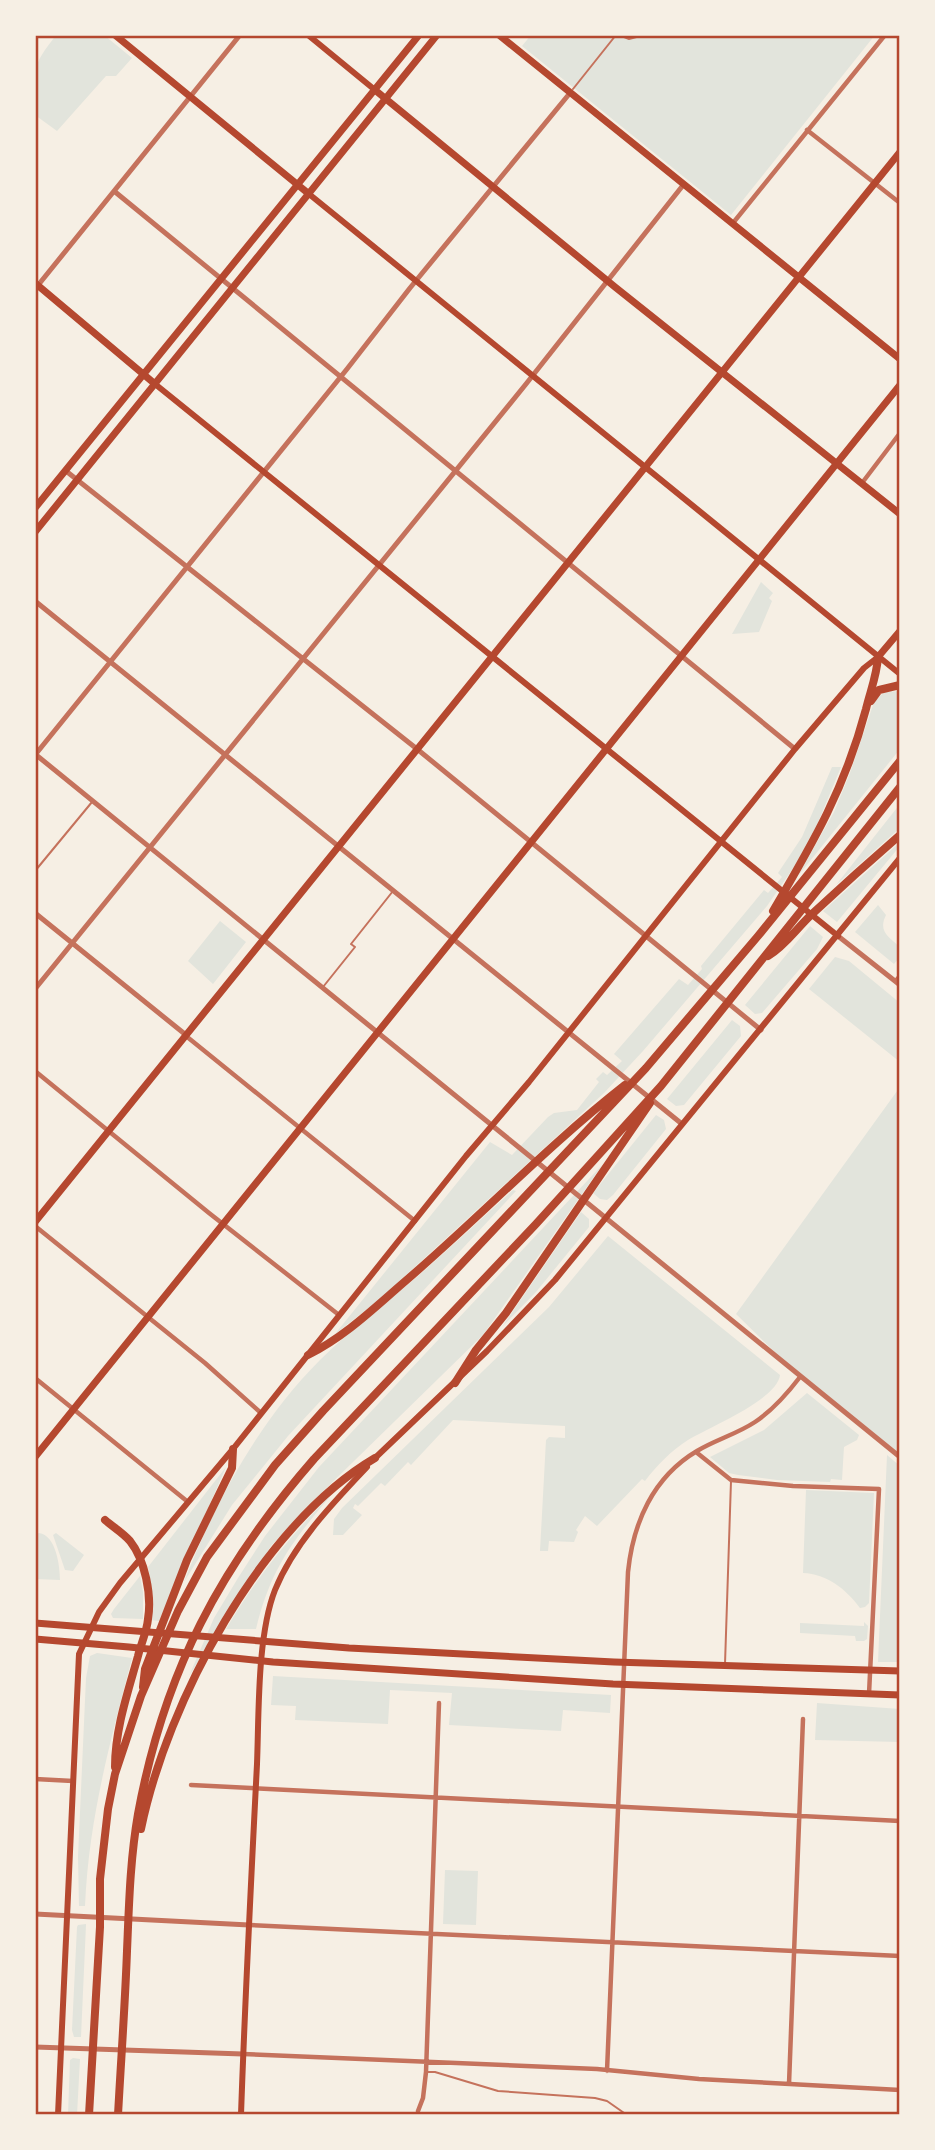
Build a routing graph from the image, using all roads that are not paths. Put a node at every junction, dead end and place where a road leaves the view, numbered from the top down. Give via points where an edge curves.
1 (115, 35) edge
2 (240, 35) edge
3 (308, 35) edge
4 (419, 35) edge
5 (437, 35) edge
6 (499, 35) edge
7 (617, 35) edge
8 (644, 35) edge
9 (885, 35) edge
10 (374, 90) junction
11 (570, 93) junction
12 (191, 96) junction
13 (386, 99) junction
14 (807, 130) junction
15 (900, 152) edge
16 (875, 183) junction
17 (684, 184) junction
18 (298, 185) junction
19 (493, 186) junction
20 (114, 191) junction
21 (309, 194) junction
22 (900, 203) edge
23 (733, 223) junction
24 (799, 277) junction
25 (222, 278) junction
26 (416, 280) junction
27 (609, 281) junction
28 (36, 286) edge
29 (233, 288) junction
30 (900, 359) edge
31 (721, 372) junction
32 (144, 375) junction
33 (533, 375) junction
34 (341, 376) junction
35 (155, 384) junction
36 (900, 385) edge
37 (900, 433) edge
38 (836, 465) junction
39 (645, 466) junction
40 (456, 469) junction
41 (66, 471) junction
42 (264, 471) junction
43 (77, 480) junction
44 (861, 484) junction
45 (35, 509) edge
46 (900, 514) edge
47 (35, 532) edge
48 (761, 559) junction
49 (569, 561) junction
50 (379, 564) junction
51 (188, 567) junction
52 (35, 601) edge
53 (900, 631) edge
54 (492, 656) junction
55 (683, 656) junction
56 (878, 657) junction
57 (303, 660) junction
58 (110, 661) junction
59 (900, 674) edge
60 (900, 685) edge
61 (864, 716) junction
62 (416, 749) junction
63 (608, 749) junction
64 (795, 749) junction
65 (35, 755) edge
66 (226, 755) junction
67 (900, 761) edge
68 (900, 786) edge
69 (93, 801) junction
70 (900, 835) edge
71 (721, 841) junction
72 (531, 843) junction
73 (339, 846) junction
74 (150, 848) junction
75 (900, 858) edge
76 (35, 871) edge
77 (394, 890) junction
78 (35, 913) edge
79 (645, 936) junction
80 (758, 936) junction
81 (838, 936) junction
82 (264, 939) junction
83 (454, 939) junction
84 (72, 943) junction
85 (762, 959) junction
86 (900, 974) edge
87 (894, 981) junction
88 (900, 985) edge
89 (323, 988) junction
90 (35, 989) edge
91 (761, 1030) junction
92 (568, 1032) junction
93 (378, 1033) junction
94 (186, 1035) junction
95 (646, 1068) junction
96 (35, 1071) edge
97 (661, 1086) junction
98 (682, 1124) junction
99 (492, 1125) junction
100 (300, 1128) junction
101 (109, 1131) junction
102 (606, 1219) junction
103 (415, 1221) junction
104 (35, 1224) edge
105 (223, 1224) junction
106 (339, 1315) junction
107 (148, 1317) junction
108 (309, 1355) junction
109 (800, 1377) junction
110 (35, 1378) edge
111 (455, 1383) junction
112 (74, 1409) junction
113 (261, 1413) junction
114 (233, 1449) junction
115 (696, 1451) junction
116 (35, 1457) edge
117 (900, 1457) edge
118 (375, 1458) junction
119 (732, 1480) junction
120 (188, 1502) junction
121 (106, 1520) dead end
122 (35, 1623) edge
123 (92, 1626) junction
124 (35, 1639) edge
125 (265, 1642) junction
126 (84, 1643) junction
127 (263, 1660) junction
128 (624, 1662) junction
129 (725, 1664) junction
130 (870, 1670) junction
131 (900, 1671) edge
132 (624, 1684) junction
133 (869, 1694) junction
134 (900, 1695) edge
135 (141, 1696) junction
136 (439, 1703) dead end
137 (803, 1719) dead end
138 (115, 1774) junction
139 (35, 1779) edge
140 (74, 1781) junction
141 (191, 1785) dead end
142 (256, 1788) junction
143 (436, 1798) junction
144 (619, 1807) junction
145 (799, 1816) junction
146 (900, 1821) edge
147 (129, 1887) junction
148 (35, 1914) edge
149 (67, 1915) junction
150 (249, 1925) junction
151 (431, 1934) junction
152 (613, 1942) junction
153 (794, 1951) junction
154 (900, 1956) edge
155 (35, 2047) edge
156 (61, 2048) junction
157 (243, 2054) junction
158 (426, 2061) junction
159 (607, 2071) junction
160 (426, 2072) junction
161 (789, 2084) junction
162 (900, 2090) edge
163 (418, 2111) joint
164 (58, 2115) edge
165 (89, 2115) edge
166 (118, 2115) edge
167 (241, 2115) edge
168 (407, 2115) edge
169 (627, 2115) edge

1 - 12 main road
2 - 12 street
3 - 10 main road
4 - 10 main road
5 - 13 main road
6 - 11 main road
7 - 8 lane via 629,39
7 - 11 lane
9 - 14 street
10 - 13 main road
10 - 18 main road
11 - 17 main road
11 - 19 street
12 - 18 main road
12 - 20 street
13 - 19 main road
13 - 21 main road
14 - 16 street
14 - 23 street
15 - 16 main road
16 - 22 street
16 - 24 main road
17 - 23 main road
17 - 27 street
18 - 21 main road
18 - 25 main road
19 - 26 street
19 - 27 main road
20 - 25 street
20 - 28 street
21 - 26 main road
21 - 29 main road
23 - 24 main road
24 - 30 main road
24 - 31 main road
25 - 29 street
25 - 32 main road
26 - 33 main road
26 - 34 street
27 - 31 main road
27 - 33 street
28 - 32 main road
29 - 34 street
29 - 35 main road
31 - 38 main road
31 - 39 main road
32 - 35 main road
32 - 41 main road
33 - 39 main road
33 - 40 street
34 - 40 street
34 - 42 street
35 - 42 main road
35 - 43 main road
36 - 38 main road
37 - 44 street
38 - 44 main road
38 - 48 main road
39 - 48 main road
39 - 49 main road
40 - 49 street
40 - 50 street
41 - 43 street
41 - 45 main road
42 - 50 main road
42 - 51 street
43 - 47 main road
43 - 51 street
44 - 46 main road
48 - 55 main road
48 - 56 main road
49 - 54 main road
49 - 55 street
50 - 54 main road
50 - 57 street
51 - 57 street
51 - 58 street
52 - 58 street
53 - 56 main road
54 - 62 main road
54 - 63 main road
55 - 63 main road
55 - 64 street
56 - 59 main road
56 - 61 highway
56 - 64 main road
57 - 62 street
57 - 66 street
58 - 65 street
58 - 66 street
60 - 61 highway via 876,692
61 - 80 highway via 845,776 821,829
62 - 72 street
62 - 73 main road
63 - 71 main road
63 - 72 main road
64 - 71 main road
65 - 69 street
66 - 73 street
66 - 74 street
67 - 80 highway
68 - 85 highway
69 - 74 street
69 - 76 lane
70 - 85 highway via 778,950
71 - 79 main road
71 - 81 main road
72 - 79 street
72 - 83 main road
73 - 77 street
73 - 82 main road
74 - 82 street
74 - 84 street
75 - 81 main road
77 - 83 street
77 - 89 lane
78 - 84 street
79 - 91 street
79 - 92 main road
80 - 95 highway
81 - 87 street
81 - 91 main road
82 - 89 street
82 - 94 main road
83 - 92 street
83 - 93 main road
84 - 90 street
84 - 94 street
85 - 97 highway
86 - 87 lane
87 - 88 street
89 - 93 street
91 - 98 main road
92 - 98 street
92 - 99 main road
93 - 99 street
93 - 100 main road
94 - 100 street
94 - 101 main road
95 - 108 highway via 587,1114 384,1299 330,1344
95 - 135 highway via 275,1465 207,1558
96 - 101 street
97 - 111 highway
97 - 147 highway via 314,1459 227,1572 187,1650 155,1740 138,1816
98 - 102 main road
99 - 102 street
99 - 103 main road
100 - 103 street
100 - 105 main road
101 - 104 main road
101 - 105 street
102 - 109 street
102 - 111 main road via 540,1297
103 - 106 main road
104 - 107 street
105 - 106 street
105 - 107 main road
106 - 108 main road
107 - 112 main road
107 - 113 street
108 - 113 main road
109 - 115 street via 754,1423
109 - 117 street
110 - 112 street
111 - 118 main road
112 - 116 main road
112 - 120 street
113 - 114 main road
114 - 120 main road
114 - 135 highway via 232,1468 187,1560 145,1669
115 - 119 street
115 - 128 street via 661,1482 638,1522 629,1558
118 - 125 main road via 318,1523 284,1572 269,1611
118 - 147 highway via 336,1484 297,1523 228,1617 189,1693 157,1771
119 - 129 lane
119 - 130 street via 879,1489
120 - 123 main road via 120,1583
121 - 138 highway via 137,1552 149,1600 149,1619 119,1725
122 - 123 main road
123 - 125 main road
123 - 126 main road
124 - 126 main road
125 - 127 main road
125 - 128 main road
126 - 127 main road
126 - 140 main road via 79,1654
127 - 132 main road
127 - 142 main road
128 - 129 main road
128 - 132 street
129 - 130 main road
130 - 131 main road
130 - 133 street
132 - 133 main road
132 - 144 street
133 - 134 main road
135 - 138 highway
136 - 143 street
137 - 145 street
138 - 165 highway via 100,1878
139 - 140 street
140 - 149 main road
141 - 142 street
142 - 143 street
142 - 150 main road
143 - 144 street
143 - 151 street
144 - 145 street
144 - 152 street
145 - 146 street
145 - 153 street
147 - 166 highway
148 - 149 street
149 - 150 street
149 - 156 main road
150 - 151 street
150 - 157 main road
151 - 152 street
151 - 158 street
152 - 153 street
152 - 159 street
153 - 154 street
153 - 161 street
155 - 156 street
156 - 157 street
156 - 164 main road
157 - 158 street
157 - 167 main road
158 - 159 street
158 - 160 street
159 - 161 street
160 - 163 street
160 - 169 lane via 502,2092 595,2098
161 - 162 street
163 - 168 lane

